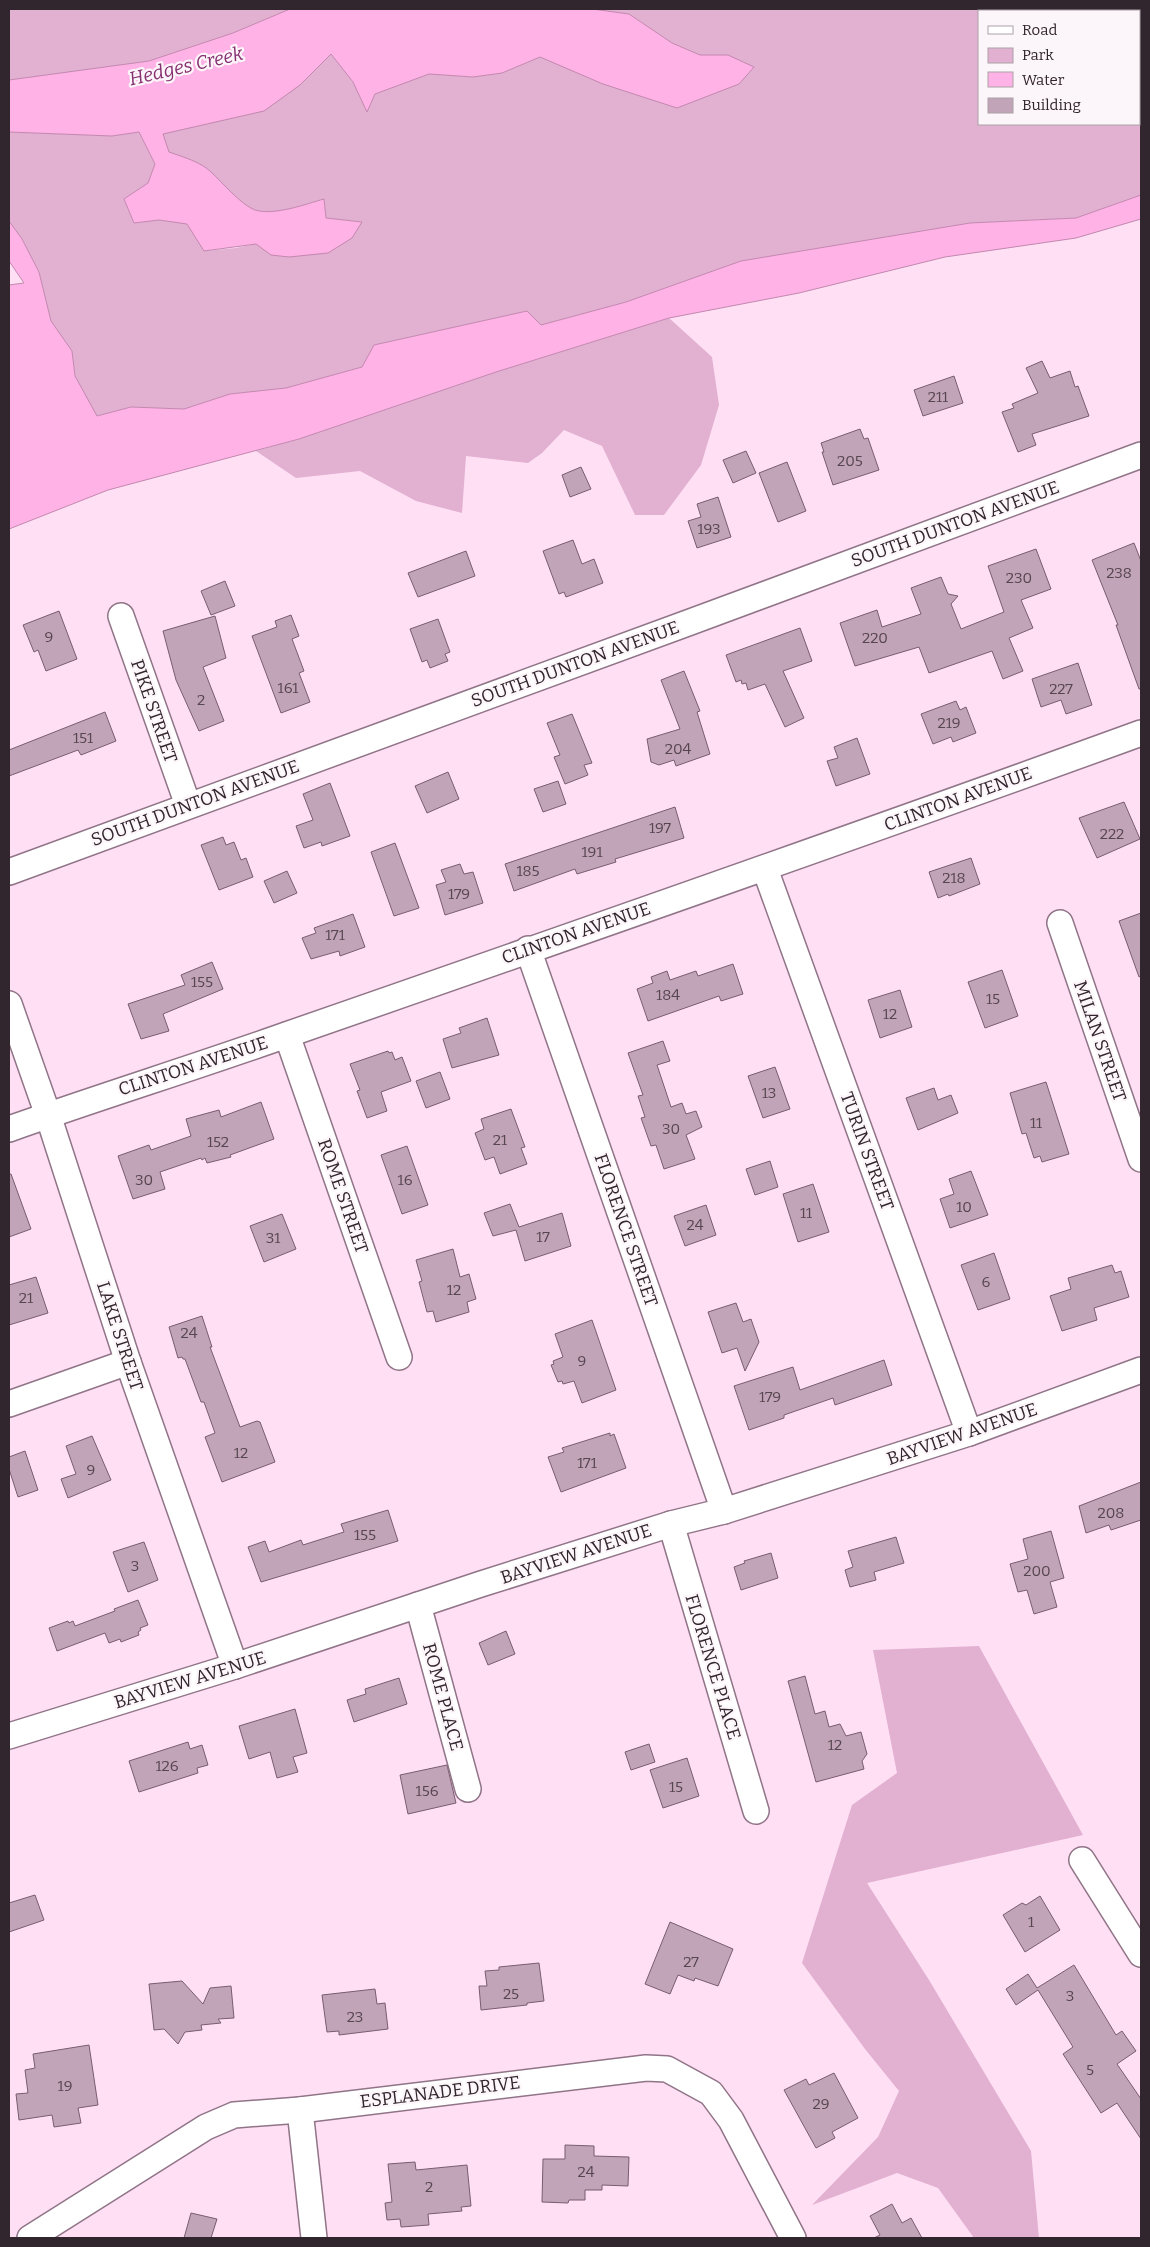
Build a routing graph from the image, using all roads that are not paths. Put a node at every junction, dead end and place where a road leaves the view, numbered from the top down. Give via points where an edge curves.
1 (1141, 454) edge
2 (121, 616) dead end
3 (1141, 733) edge
4 (188, 805) junction
5 (765, 869) junction
6 (9, 872) edge
7 (1060, 922) dead end
8 (528, 949) junction
9 (9, 1004) edge
10 (287, 1035) junction
11 (48, 1115) junction
12 (9, 1128) edge
13 (1141, 1159) edge
14 (399, 1356) dead end
15 (128, 1362) junction
16 (1141, 1370) edge
17 (9, 1404) edge
18 (969, 1434) junction
19 (724, 1511) junction
20 (670, 1524) junction
21 (418, 1605) junction
22 (235, 1666) junction
23 (9, 1736) edge
24 (468, 1789) dead end
25 (756, 1811) dead end
26 (1082, 1860) dead end
27 (1141, 1954) edge
28 (300, 2110) junction
29 (30, 2238) edge
30 (314, 2238) edge
31 (793, 2238) edge

1 - 4 street, SOUTH DUNTON AVENUE via 676,628
2 - 4 street, PIKE STREET
3 - 5 street, CLINTON AVENUE
4 - 6 street, SOUTH DUNTON AVENUE
5 - 8 street, CLINTON AVENUE
5 - 18 street, TURIN STREET
7 - 13 street, MILAN STREET
8 - 10 street, CLINTON AVENUE
8 - 19 street, FLORENCE STREET
9 - 11 street, LAKE STREET
10 - 11 street, CLINTON AVENUE
10 - 14 street, ROME STREET
11 - 12 street, CLINTON AVENUE
11 - 15 street, LAKE STREET
15 - 17 street
15 - 22 street, LAKE STREET
16 - 18 street, BAYVIEW AVENUE
18 - 19 street, BAYVIEW AVENUE
19 - 20 street, BAYVIEW AVENUE
20 - 21 street, BAYVIEW AVENUE
20 - 25 street, FLORENCE PLACE
21 - 22 street, BAYVIEW AVENUE
21 - 24 street, ROME PLACE
22 - 23 street, BAYVIEW AVENUE
26 - 27 street
28 - 29 street, ESPLANADE DRIVE via 234,2115 206,2127
28 - 30 street
28 - 31 street, ESPLANADE DRIVE via 646,2068 667,2069 711,2093 731,2120

